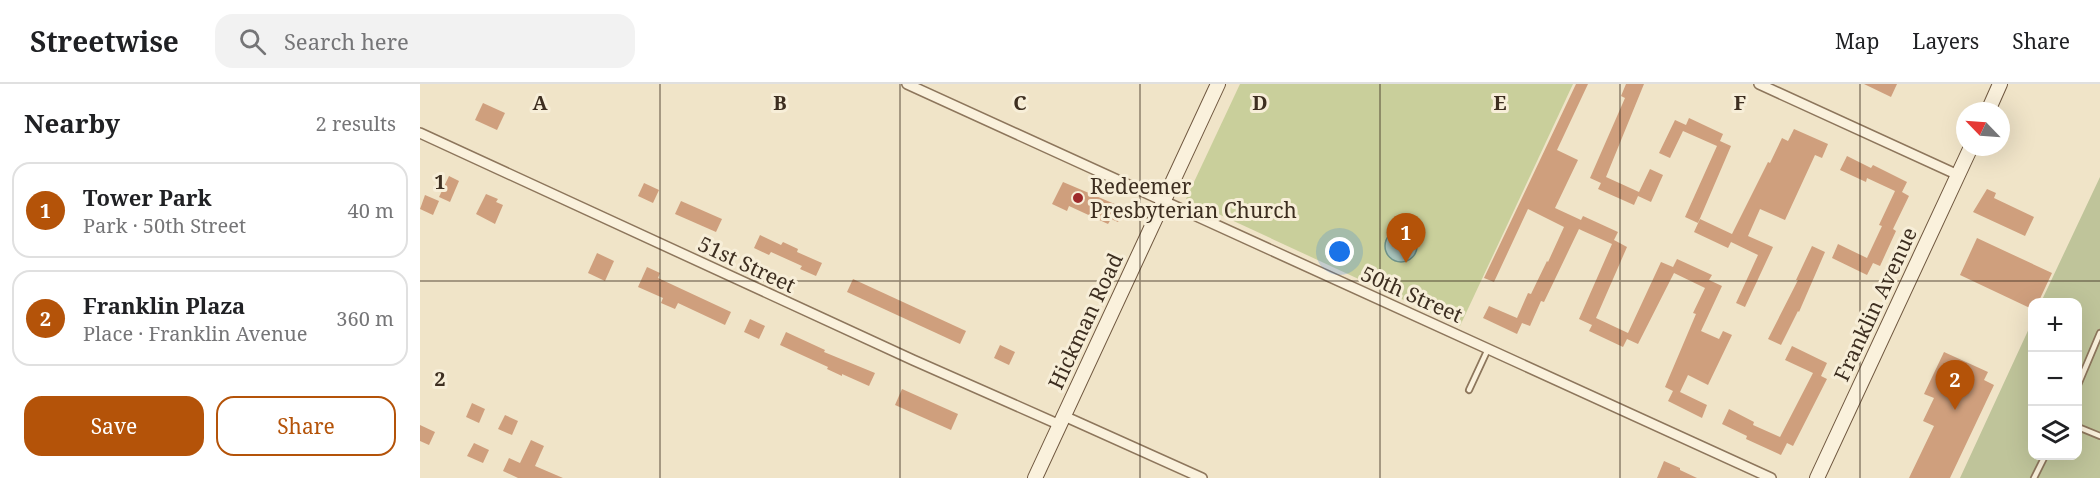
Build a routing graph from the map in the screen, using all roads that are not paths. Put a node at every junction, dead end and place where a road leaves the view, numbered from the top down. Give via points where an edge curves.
1 (907, 84) edge
2 (1218, 84) edge
3 (1759, 84) edge
4 (2000, 84) edge
5 (1992, 102) edge
6 (420, 133) edge
7 (1967, 156) edge
8 (1958, 175) junction
9 (1164, 201) junction
10 (2100, 333) edge
11 (1488, 349) junction
12 (2082, 376) edge
13 (1469, 390) dead end
14 (1062, 420) junction
15 (2082, 429) edge
16 (2100, 436) edge
17 (2043, 460) edge
18 (1035, 478) edge
19 (1203, 478) edge
20 (1771, 478) edge
21 (1817, 478) edge
22 (2034, 478) edge

1 - 9 street, 50th Street
2 - 9 main road, Hickman Road
3 - 8 street
4 - 5 main road
6 - 14 street, 51st Street via 913,360
7 - 8 main road, Franklin Avenue
8 - 21 main road, Franklin Avenue
9 - 11 street, 50th Street
9 - 14 main road, Hickman Road
10 - 12 lane
11 - 13 lane
11 - 20 street, 50th Street
14 - 18 main road, Hickman Road
14 - 19 street, 51st Street
15 - 16 lane
17 - 22 lane

